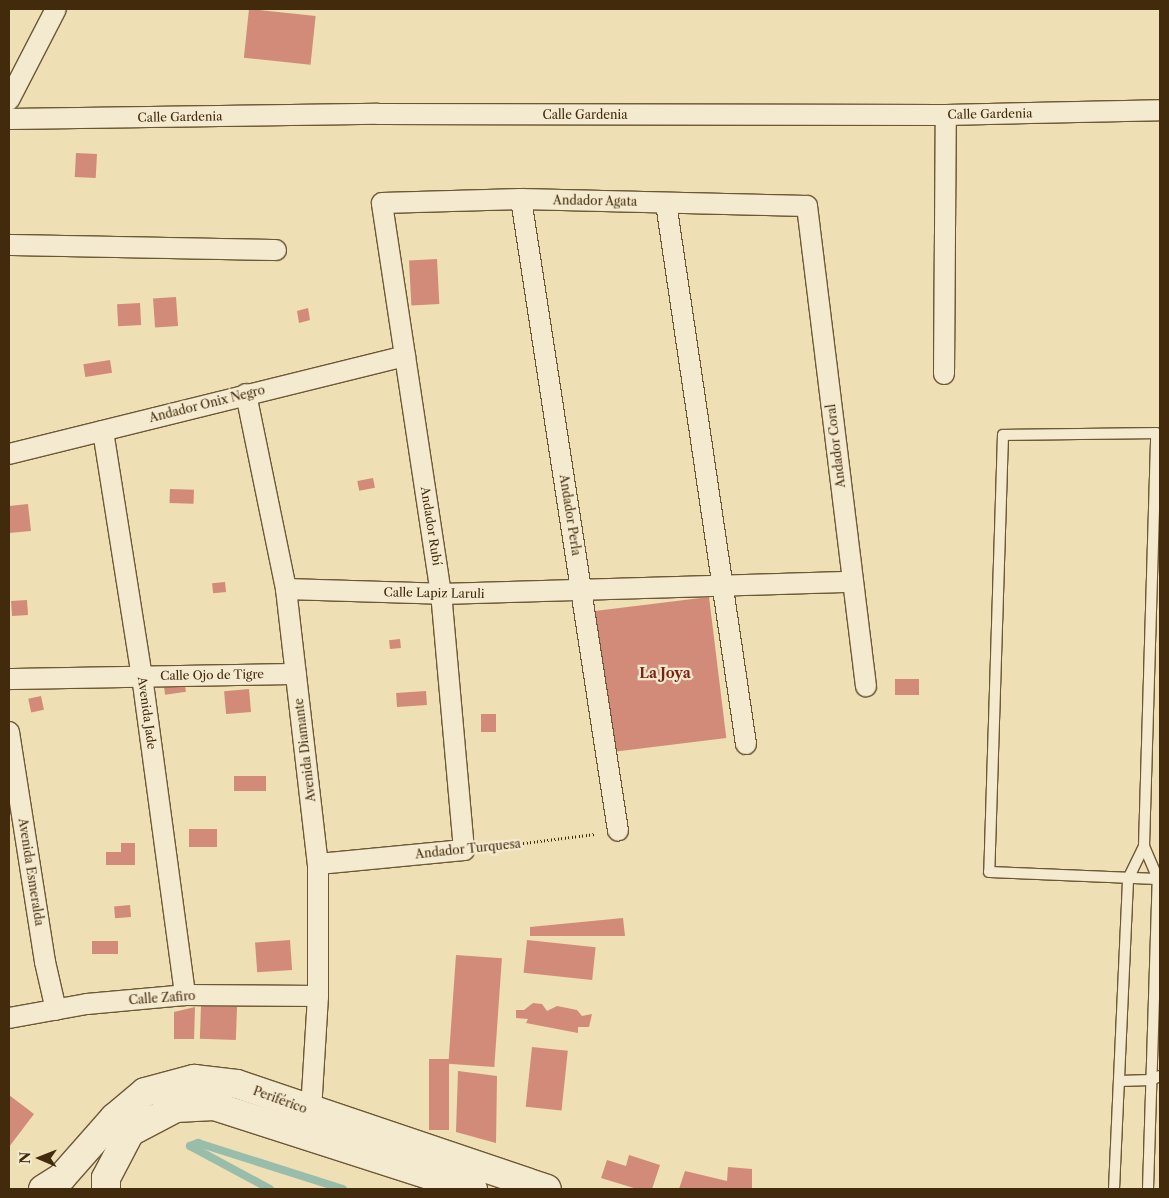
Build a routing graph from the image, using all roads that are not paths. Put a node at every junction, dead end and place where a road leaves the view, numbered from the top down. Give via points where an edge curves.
1 (56, 9) edge
2 (9, 100) edge
3 (1160, 110) edge
4 (946, 115) junction
5 (9, 119) edge
6 (522, 199) junction
7 (382, 203) joint
8 (666, 203) junction
9 (807, 206) joint
10 (9, 244) edge
11 (276, 250) dead end
12 (405, 356) junction
13 (944, 374) dead end
14 (246, 394) junction
15 (104, 431) junction
16 (9, 454) edge
17 (853, 582) junction
18 (722, 588) junction
19 (286, 589) junction
20 (582, 592) junction
21 (441, 594) junction
22 (296, 674) junction
23 (142, 676) junction
24 (9, 679) edge
25 (866, 686) dead end
26 (9, 732) edge
27 (746, 744) dead end
28 (618, 831) road end
29 (1144, 846) junction
30 (464, 850) joint
31 (318, 864) junction
32 (1128, 879) junction
33 (1158, 879) junction
34 (185, 995) junction
35 (318, 996) junction
36 (56, 1010) junction
37 (9, 1018) edge
38 (1156, 1078) edge
39 (1119, 1081) junction
40 (171, 1096) junction
41 (311, 1110) junction
42 (43, 1189) edge
43 (106, 1189) edge
44 (473, 1189) edge
45 (547, 1189) edge
46 (1114, 1189) edge
47 (1148, 1189) edge

1 - 2 street
3 - 4 street, Calle Gardenia
4 - 5 street, Calle Gardenia via 378,114
4 - 13 street
6 - 7 street, Andador Agata
6 - 8 street, Andador Agata
6 - 20 street, Andador Perla
7 - 12 street, Andador Rubí
8 - 9 street, Andador Agata
8 - 18 street
9 - 17 street, Andador Coral
10 - 11 street
12 - 14 street, Andador Onix Negro
12 - 21 street, Andador Rubí
14 - 15 street, Andador Onix Negro
14 - 19 street, Avenida Diamante
15 - 16 street, Andador Onix Negro
15 - 23 street, Avenida Jade
17 - 18 street, Calle Lapiz Laruli
17 - 25 street, Andador Coral
18 - 20 street, Calle Lapiz Laruli
18 - 27 street
19 - 21 street, Calle Lapiz Laruli
19 - 22 street, Avenida Diamante
20 - 21 street, Calle Lapiz Laruli
20 - 28 street, Andador Perla
21 - 30 street, Andador Rubí
22 - 23 street, Calle Ojo de Tigre
22 - 31 street, Avenida Diamante
23 - 24 street, Calle Ojo de Tigre
23 - 34 street, Avenida Jade
26 - 36 street, Avenida Esmeralda via 45,962
29 - 32 lane
29 - 32 lane via 1156,434 1003,435 989,872
29 - 33 lane
30 - 31 street, Andador Turquesa
31 - 35 street, Avenida Diamante
32 - 33 lane
32 - 39 lane
33 - 38 lane
34 - 35 street, Calle Zafiro
34 - 36 street, Calle Zafiro
35 - 41 street, Avenida Diamante
36 - 37 street, Calle Zafiro
38 - 39 lane
38 - 47 lane
39 - 46 lane
40 - 41 main road, Periférico via 194,1079 237,1084
40 - 42 main road, Periférico via 144,1092 114,1118 62,1178
40 - 43 main road, Periférico via 130,1132 106,1178
40 - 44 main road, Periférico via 214,1106
41 - 45 main road, Periférico

